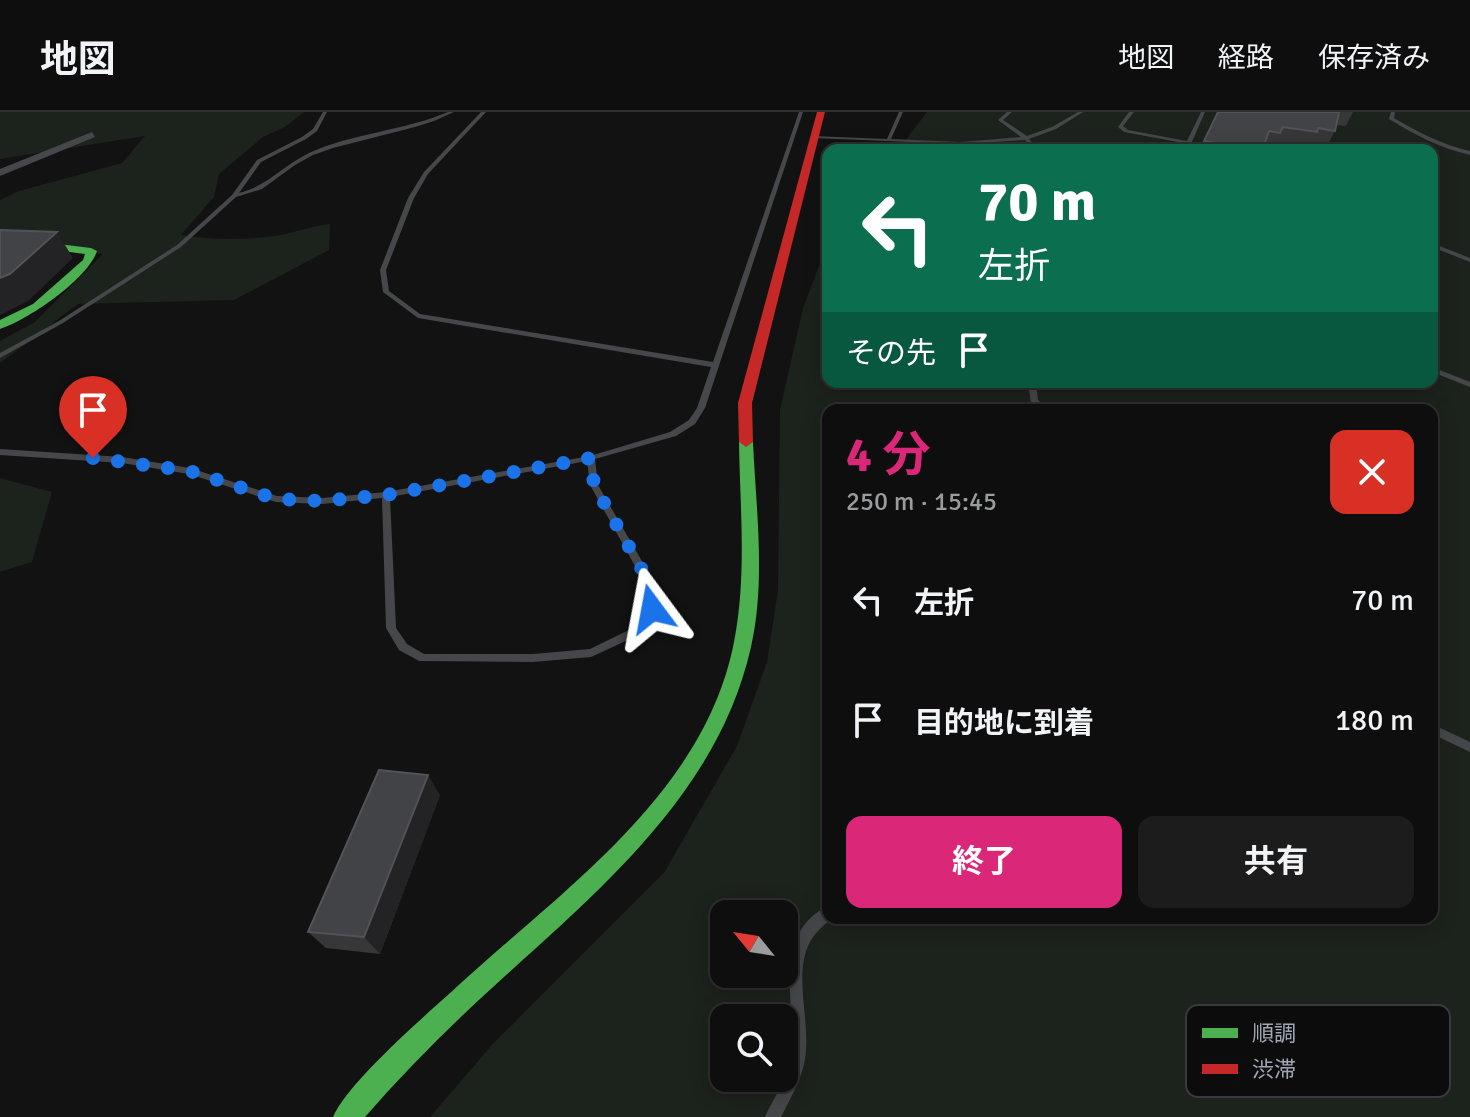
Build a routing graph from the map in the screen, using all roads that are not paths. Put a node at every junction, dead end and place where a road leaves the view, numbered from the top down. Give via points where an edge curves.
1 (325, 112) edge
2 (452, 112) edge
3 (484, 112) edge
4 (801, 112) edge
5 (821, 112) edge
6 (901, 112) edge
7 (1010, 112) edge
8 (1081, 112) edge
9 (1132, 112) edge
10 (1203, 112) edge
11 (1393, 112) edge
12 (812, 137) junction
13 (1026, 138) junction
14 (889, 140) junction
15 (1189, 143) junction
16 (937, 144) edge
17 (1031, 144) edge
18 (1185, 144) edge
19 (1470, 153) edge
20 (12, 155) dead end
21 (0, 173) edge
22 (234, 196) junction
23 (0, 240) edge
24 (1438, 247) edge
25 (1470, 260) edge
26 (0, 325) edge
27 (0, 356) edge
28 (715, 365) junction
29 (1438, 372) edge
30 (1470, 385) edge
31 (1033, 388) edge
32 (1034, 401) junction
33 (1031, 404) edge
34 (1038, 404) edge
35 (0, 452) edge
36 (591, 458) junction
37 (386, 495) junction
38 (1438, 732) edge
39 (1470, 747) edge
40 (822, 917) edge
41 (347, 1117) edge
42 (773, 1117) edge

1 - 22 lane via 315,130 259,161
2 - 22 lane via 318,151 260,190
3 - 28 lane via 426,173 411,198 383,270 386,292 418,316
4 - 28 lane
5 - 12 street
6 - 14 lane
7 - 13 lane via 1000,120
8 - 13 lane
9 - 15 lane via 1120,126 1126,131
10 - 15 lane
11 - 19 lane via 1391,118 1401,124 1451,150
12 - 14 lane
12 - 41 street via 745,403 748,612 737,669 709,738 655,817 599,878 409,1049
13 - 14 lane via 976,143
13 - 17 lane
14 - 16 lane
15 - 18 lane
20 - 21 street via 92,135
22 - 27 lane via 179,246
23 - 26 street via 91,251 88,261 37,307
24 - 25 lane
28 - 36 lane via 692,422 673,434
29 - 30 lane
31 - 32 lane
32 - 33 lane
32 - 34 lane
35 - 37 lane via 122,460 190,471 276,499
36 - 37 lane
36 - 37 lane via 594,485 645,575 652,609 637,631 591,653 423,658 403,647 391,628
38 - 39 lane
40 - 42 lane via 811,924 796,962 799,1060

